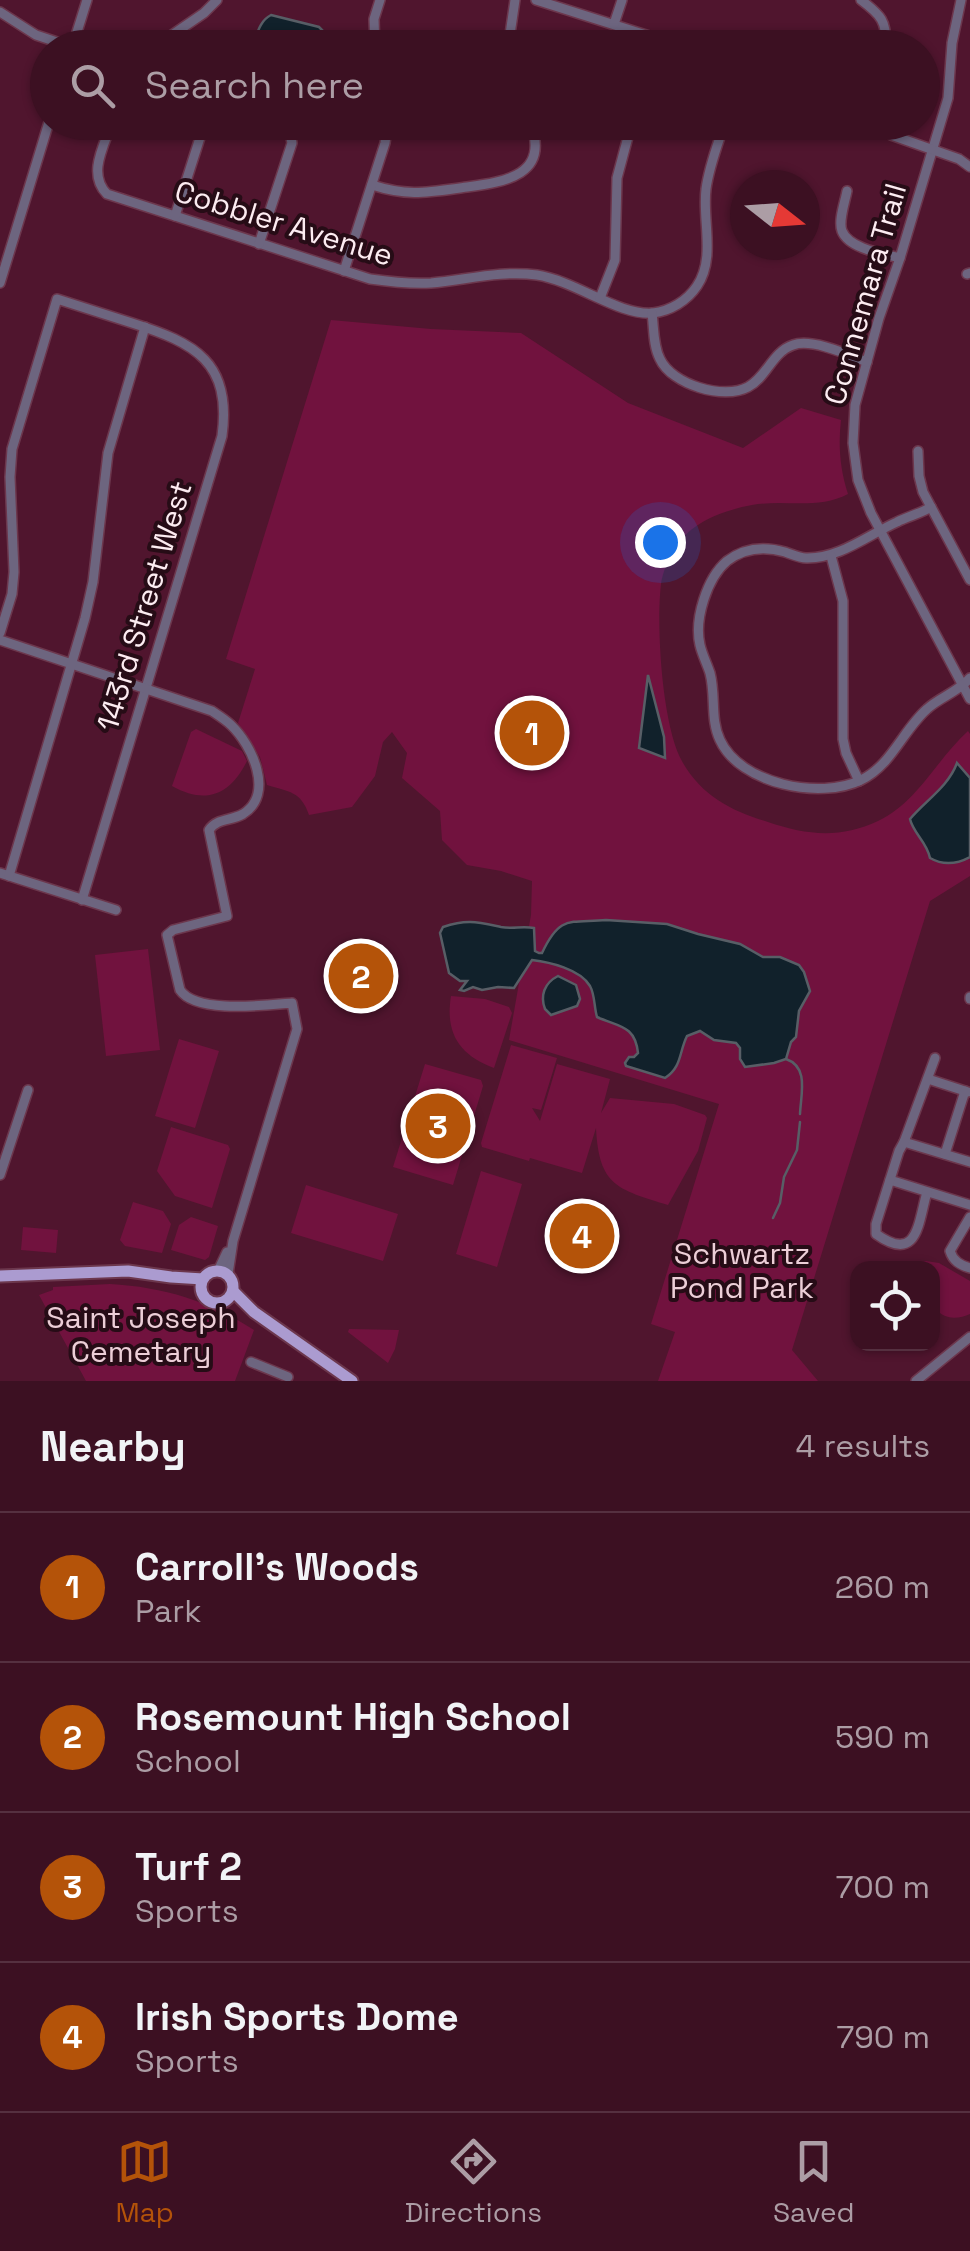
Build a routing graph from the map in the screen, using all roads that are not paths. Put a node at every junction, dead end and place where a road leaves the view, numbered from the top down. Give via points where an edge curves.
1 (86, 0) edge
2 (216, 0) edge
3 (380, 0) edge
4 (515, 0) edge
5 (536, 0) edge
6 (622, 0) edge
7 (861, 0) edge
8 (961, 0) edge
9 (0, 12) edge
10 (614, 24) junction
11 (77, 30) edge
12 (180, 30) edge
13 (374, 30) edge
14 (511, 30) edge
15 (632, 30) edge
16 (886, 30) edge
17 (30, 31) edge
18 (940, 125) edge
19 (43, 140) edge
20 (106, 140) edge
21 (199, 140) edge
22 (291, 140) edge
23 (385, 140) edge
24 (535, 140) edge
25 (627, 140) edge
26 (719, 140) edge
27 (906, 140) edge
28 (936, 140) edge
29 (933, 149) junction
30 (970, 167) edge
31 (372, 186) junction
32 (847, 191) dead end
33 (175, 216) junction
34 (260, 244) junction
35 (900, 258) junction
36 (2, 266) edge
37 (344, 271) junction
38 (0, 283) edge
39 (600, 298) junction
40 (652, 313) junction
41 (145, 327) junction
42 (868, 362) junction
43 (918, 451) dead end
44 (932, 507) junction
45 (879, 530) junction
46 (831, 556) junction
47 (965, 560) edge
48 (970, 580) edge
49 (0, 637) edge
50 (71, 665) junction
51 (968, 683) edge
52 (144, 689) junction
53 (970, 699) edge
54 (859, 781) junction
55 (4, 874) edge
56 (82, 900) junction
57 (116, 910) dead end
58 (934, 1058) dead end
59 (928, 1080) junction
60 (28, 1090) dead end
61 (967, 1092) edge
62 (904, 1142) junction
63 (945, 1154) junction
64 (970, 1162) edge
65 (0, 1175) edge
66 (890, 1180) junction
67 (927, 1192) junction
68 (970, 1206) edge
69 (970, 1217) edge
70 (970, 1268) edge
71 (223, 1273) junction
72 (0, 1276) edge
73 (202, 1284) junction
74 (229, 1296) junction
75 (970, 1336) edge
76 (252, 1362) dead end
77 (289, 1380) edge
78 (352, 1381) edge
79 (916, 1381) edge

1 - 11 street
2 - 12 street
3 - 13 street
4 - 14 street
5 - 10 street
6 - 10 street
7 - 16 street
8 - 18 street, Connemara Trail
9 - 17 street
10 - 15 street
19 - 36 street
20 - 33 street, Cobbler Avenue via 96,172 106,194
21 - 33 street
22 - 34 street
23 - 31 street
24 - 31 street via 532,160 504,182 416,194
25 - 39 street via 617,178 615,260
26 - 40 street via 706,192 703,274 684,301
27 - 29 street
28 - 29 street, Connemara Trail
29 - 30 street
29 - 35 street, Connemara Trail
31 - 37 street
32 - 35 street via 840,229 845,237
33 - 34 street, Cobbler Avenue
34 - 37 street, Cobbler Avenue
35 - 42 street, Connemara Trail
36 - 38 street
37 - 39 street, Cobbler Avenue via 402,284 538,275
39 - 40 street, Cobbler Avenue
40 - 42 street via 657,351 668,372 727,394 754,383 792,345 809,343
41 - 49 street via 57,299 12,449 14,572
41 - 50 street via 108,453 93,582
41 - 52 street, 143rd Street West via 203,357 220,384 225,414
42 - 45 street, Connemara Trail via 855,405 854,458
43 - 44 street via 920,483
44 - 45 street
44 - 47 street
45 - 46 street
45 - 51 street, Connemara Trail
46 - 54 street via 844,601 843,739
46 - 54 street via 761,548 731,558 704,600 698,632 714,725 740,766 813,789
47 - 48 street
49 - 50 street
50 - 52 street
50 - 55 street
51 - 53 street, Connemara Trail
51 - 54 street via 925,710 887,760
52 - 56 street, 143rd Street West
52 - 71 street via 212,711 232,726 253,758 260,786 246,812 209,830 227,916 168,934 180,990 202,1003 292,1003 297,1029
55 - 56 street
56 - 57 street
58 - 59 street
59 - 61 street
59 - 62 street
60 - 65 street
61 - 63 street
62 - 63 street
62 - 66 street
63 - 64 street
66 - 67 street
66 - 67 street via 876,1224 884,1240 908,1244
67 - 68 street
69 - 70 street via 950,1251
71 - 73 main road via 210,1273
71 - 74 main road via 233,1282
72 - 73 main road via 116,1270
73 - 74 main road via 211,1302
74 - 78 main road
75 - 79 street
76 - 77 street

